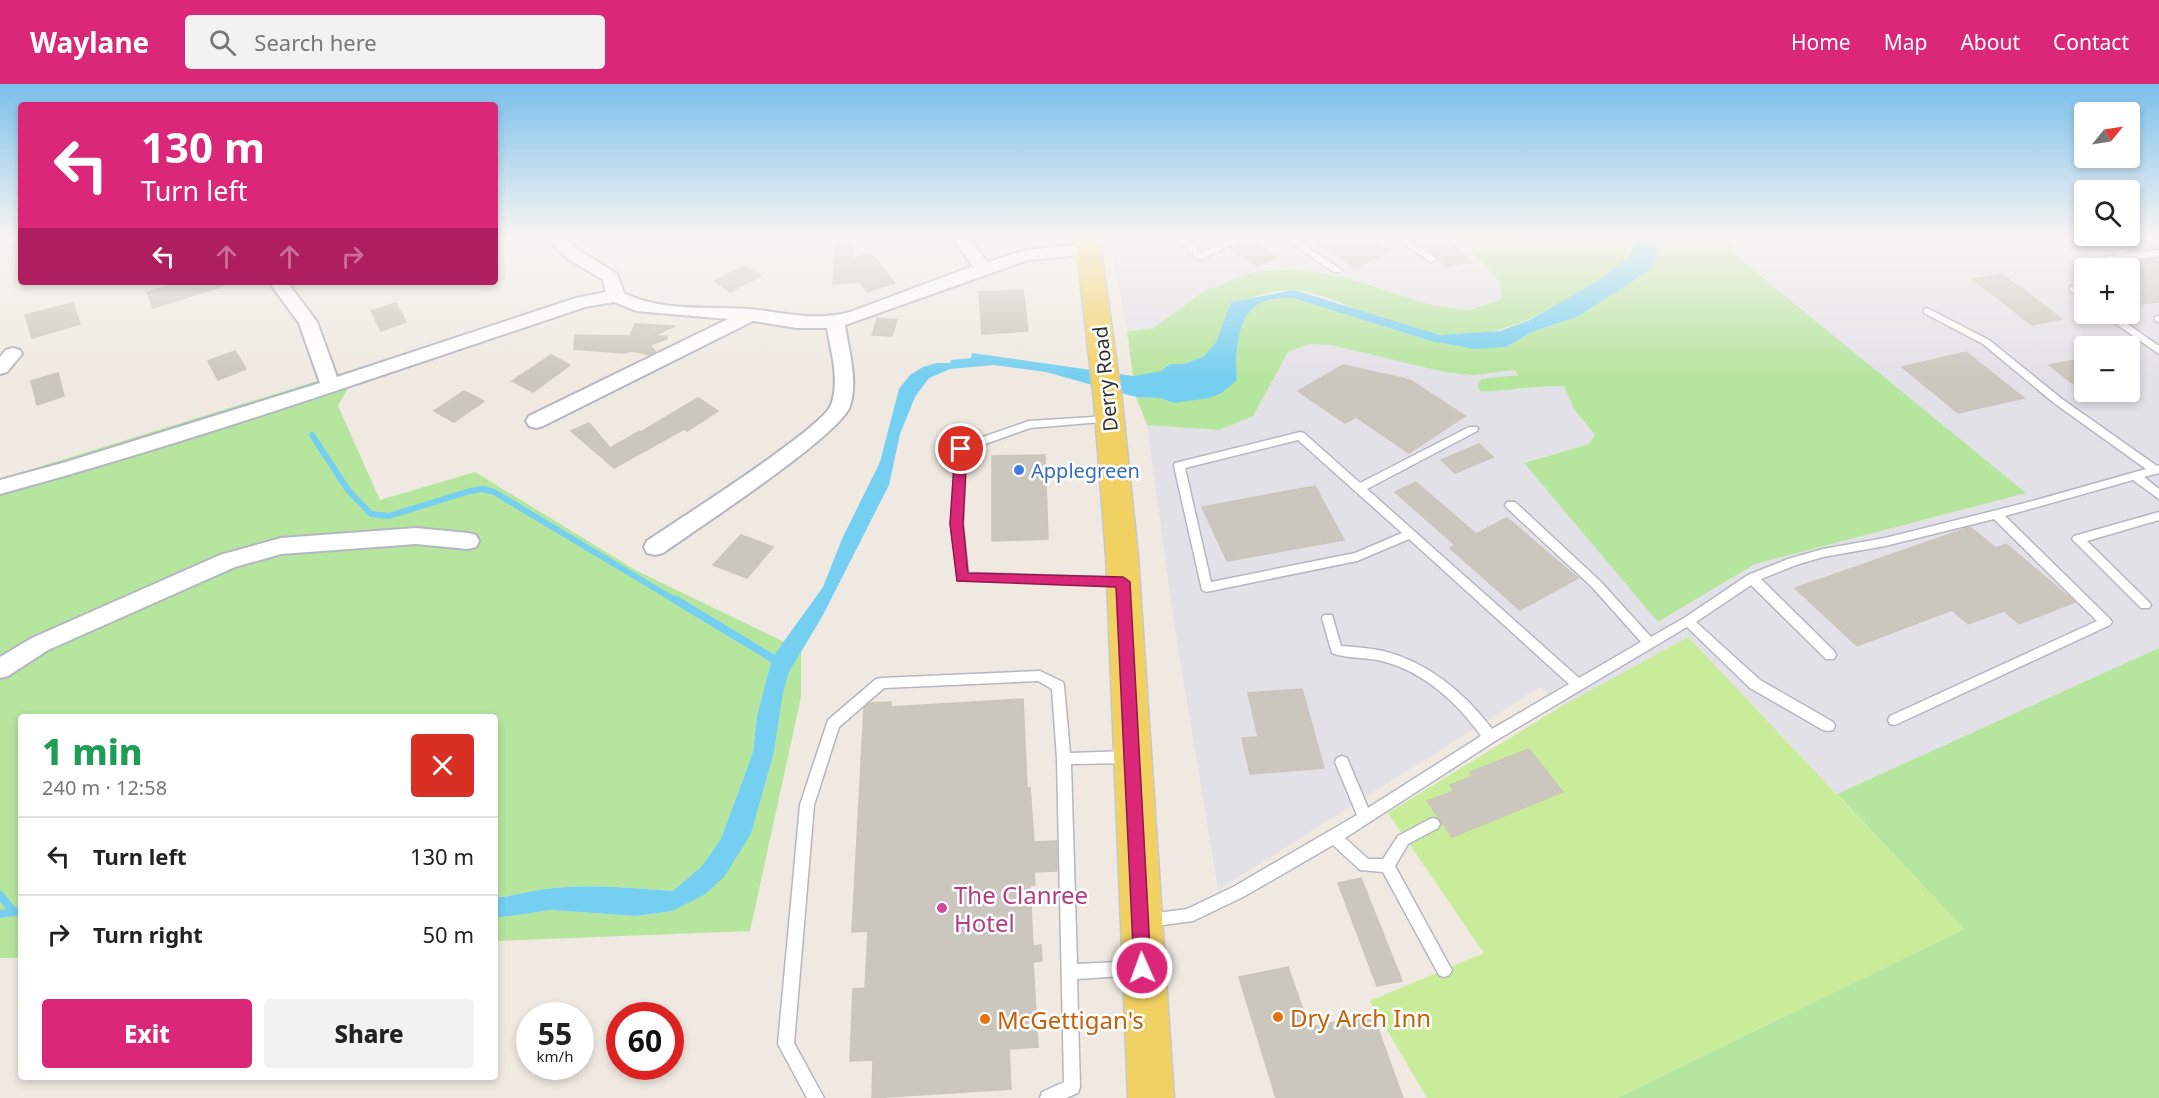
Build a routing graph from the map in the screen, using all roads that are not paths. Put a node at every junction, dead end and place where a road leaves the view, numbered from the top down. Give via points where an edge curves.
1 (612, 282) edge
2 (945, 282) edge
3 (1093, 282) edge
4 (280, 285) edge
5 (616, 296) junction
6 (1927, 311) dead end
7 (750, 315) junction
8 (835, 322) junction
9 (2121, 324) edge
10 (2159, 351) edge
11 (13, 354) dead end
12 (0, 368) edge
13 (331, 386) junction
14 (1109, 410) junction
15 (536, 421) dead end
16 (1473, 429) dead end
17 (2157, 470) edge
18 (2135, 476) junction
19 (0, 487) edge
20 (1359, 489) junction
21 (2159, 495) edge
22 (1510, 505) dead end
23 (1996, 514) junction
24 (2159, 516) edge
25 (1410, 534) junction
26 (468, 541) dead end
27 (655, 547) dead end
28 (1752, 578) junction
29 (1123, 582) junction
30 (2145, 605) dead end
31 (1329, 618) dead end
32 (1688, 621) junction
33 (1649, 643) junction
34 (1830, 655) dead end
35 (0, 669) edge
36 (1578, 685) junction
37 (1895, 720) dead end
38 (1828, 726) dead end
39 (1490, 737) junction
40 (1131, 757) junction
41 (1064, 759) junction
42 (1342, 762) dead end
43 (1364, 816) junction
44 (1433, 824) dead end
45 (1334, 837) junction
46 (1387, 866) junction
47 (1141, 920) junction
48 (1142, 968) junction
49 (1444, 970) dead end
50 (1069, 972) junction
51 (816, 1098) edge
52 (1048, 1098) edge
53 (1151, 1098) edge

1 - 5 street
2 - 8 street
3 - 14 main road, Derry Road
4 - 13 street via 308,322
5 - 7 street via 636,306 663,310
5 - 13 street via 582,302
6 - 17 lane via 1986,342 2058,401
7 - 8 street via 797,322
7 - 15 street
8 - 27 street via 845,381 840,408 795,449
9 - 10 lane
11 - 12 street
13 - 19 street
14 - 29 main road, Derry Road
14 - 29 lane via 1029,424 961,449 957,524 962,578
16 - 20 lane
17 - 18 lane
18 - 21 lane
18 - 23 lane
20 - 25 lane
20 - 25 lane via 1300,436 1179,466 1206,587 1357,557
22 - 33 lane via 1596,584
23 - 28 lane via 1823,553
23 - 37 lane via 2106,622
24 - 30 lane via 2078,539
25 - 36 lane
26 - 35 street via 416,536 281,546 218,565 40,644
28 - 32 lane
28 - 34 lane
29 - 40 main road, Derry Road
31 - 39 lane via 1336,650 1396,660 1446,687 1469,708
32 - 33 lane
32 - 38 lane via 1755,684
33 - 36 lane
36 - 39 lane
39 - 43 lane
40 - 41 lane
40 - 47 main road, Derry Road
41 - 50 lane
41 - 51 lane via 1058,686 1040,676 881,683 833,724 807,805 786,1044
42 - 43 lane
43 - 45 lane
44 - 46 lane via 1403,840
45 - 46 lane via 1365,865
45 - 47 lane via 1188,916
46 - 49 lane
47 - 48 main road, Derry Road
48 - 50 lane
48 - 53 main road, Derry Road
50 - 52 lane via 1072,1087

